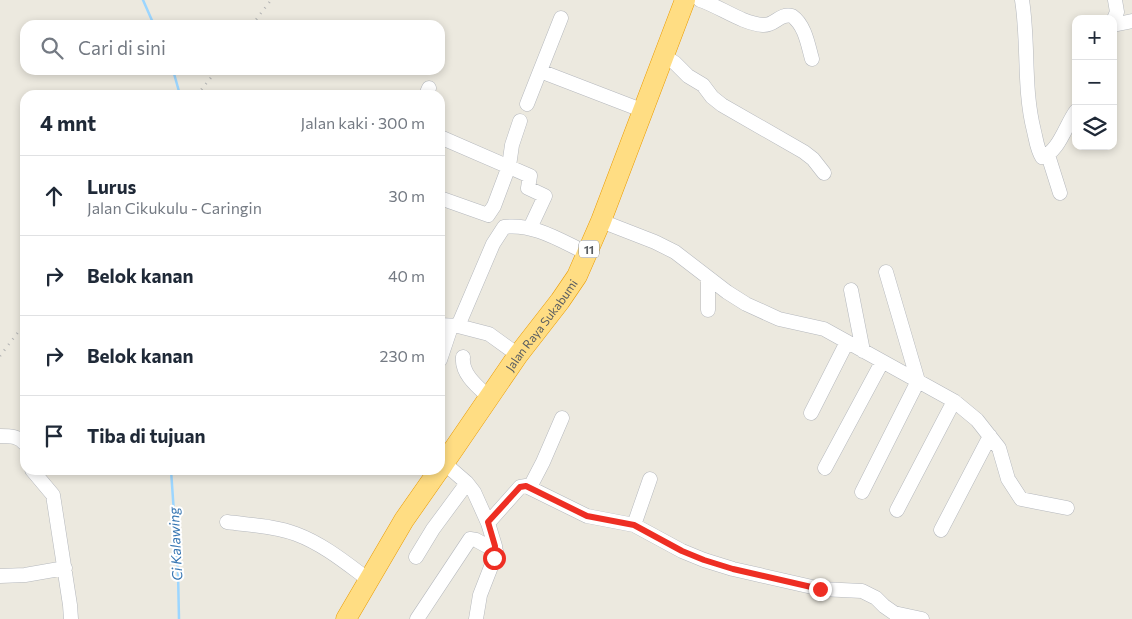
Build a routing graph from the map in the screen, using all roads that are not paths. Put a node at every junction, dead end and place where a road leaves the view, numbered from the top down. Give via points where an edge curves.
1 (684, 0) edge
2 (700, 0) edge
3 (1022, 0) edge
4 (1115, 0) edge
5 (1116, 15) edge
6 (561, 18) dead end
7 (1132, 21) edge
8 (1117, 25) edge
9 (664, 56) junction
10 (812, 59) dead end
11 (540, 71) junction
12 (527, 104) dead end
13 (644, 111) junction
14 (1072, 118) edge
15 (520, 122) dead end
16 (445, 139) edge
17 (1048, 154) junction
18 (509, 166) junction
19 (824, 173) dead end
20 (1060, 193) dead end
21 (445, 200) edge
22 (601, 221) junction
23 (530, 228) junction
24 (587, 253) junction
25 (886, 272) dead end
26 (708, 278) junction
27 (851, 290) dead end
28 (708, 310) dead end
29 (450, 326) edge
30 (847, 342) junction
31 (445, 343) edge
32 (863, 351) junction
33 (518, 355) junction
34 (463, 357) dead end
35 (882, 362) junction
36 (918, 381) junction
37 (490, 398) junction
38 (954, 401) junction
39 (811, 413) dead end
40 (562, 418) dead end
41 (0, 436) edge
42 (990, 436) junction
43 (20, 439) edge
44 (445, 461) edge
45 (825, 468) dead end
46 (445, 469) edge
47 (36, 475) edge
48 (435, 475) edge
49 (650, 479) dead end
50 (467, 483) junction
51 (530, 487) junction
52 (862, 492) dead end
53 (1068, 508) dead end
54 (897, 510) dead end
55 (227, 522) dead end
56 (488, 522) junction
57 (634, 525) junction
58 (941, 530) dead end
59 (496, 551) junction
60 (416, 557) dead end
61 (65, 568) junction
62 (0, 576) edge
63 (369, 580) junction
64 (71, 619) edge
65 (346, 619) edge
66 (417, 619) edge
67 (476, 619) edge
68 (922, 619) edge

1 - 9 highway, Jalan Raya Sukabumi / 11
2 - 10 street via 761,25 768,25 783,16 792,16 802,28
3 - 17 street via 1030,116 1040,154 1042,157
4 - 5 street
6 - 11 street
7 - 8 street
9 - 13 highway, Jalan Raya Sukabumi / 11
9 - 19 street via 722,105 804,152
11 - 12 street
11 - 13 street
13 - 22 highway, Jalan Raya Sukabumi / 11
14 - 17 street
15 - 18 street
16 - 18 street
17 - 20 street
18 - 21 street via 488,215
18 - 23 street via 530,176 528,188 545,196
22 - 24 highway, Jalan Raya Sukabumi / 11
22 - 26 street via 675,252
23 - 24 street
23 - 29 street via 504,227 499,232
24 - 33 highway, Jalan Raya Sukabumi / 11 via 569,289
25 - 36 street
26 - 28 street
26 - 30 street via 746,304 780,319 817,326
27 - 32 street
29 - 31 street
29 - 33 street via 488,334
30 - 32 street
30 - 39 street
32 - 35 street
33 - 37 highway, Jalan Raya Sukabumi / 11
34 - 37 street via 464,369
35 - 36 street
35 - 45 street
36 - 38 street
36 - 52 street
37 - 44 highway, Jalan Raya Sukabumi / 11
38 - 42 street via 971,414
38 - 54 street
40 - 51 street
41 - 43 street
42 - 53 street via 999,448 1008,479 1021,500
42 - 58 street
46 - 50 street
47 - 61 street via 53,495
48 - 63 highway, Jalan Raya Sukabumi / 11
49 - 57 street
50 - 56 street via 478,498
50 - 60 street
51 - 56 street via 520,487
51 - 57 street via 587,516
55 - 63 street via 295,534 331,553
56 - 59 street
57 - 68 street via 704,560 820,589 862,592 876,598 894,613
59 - 66 street via 470,539
59 - 67 street via 480,595
61 - 62 street
61 - 64 street
63 - 65 highway, Jalan Raya Sukabumi / 11

